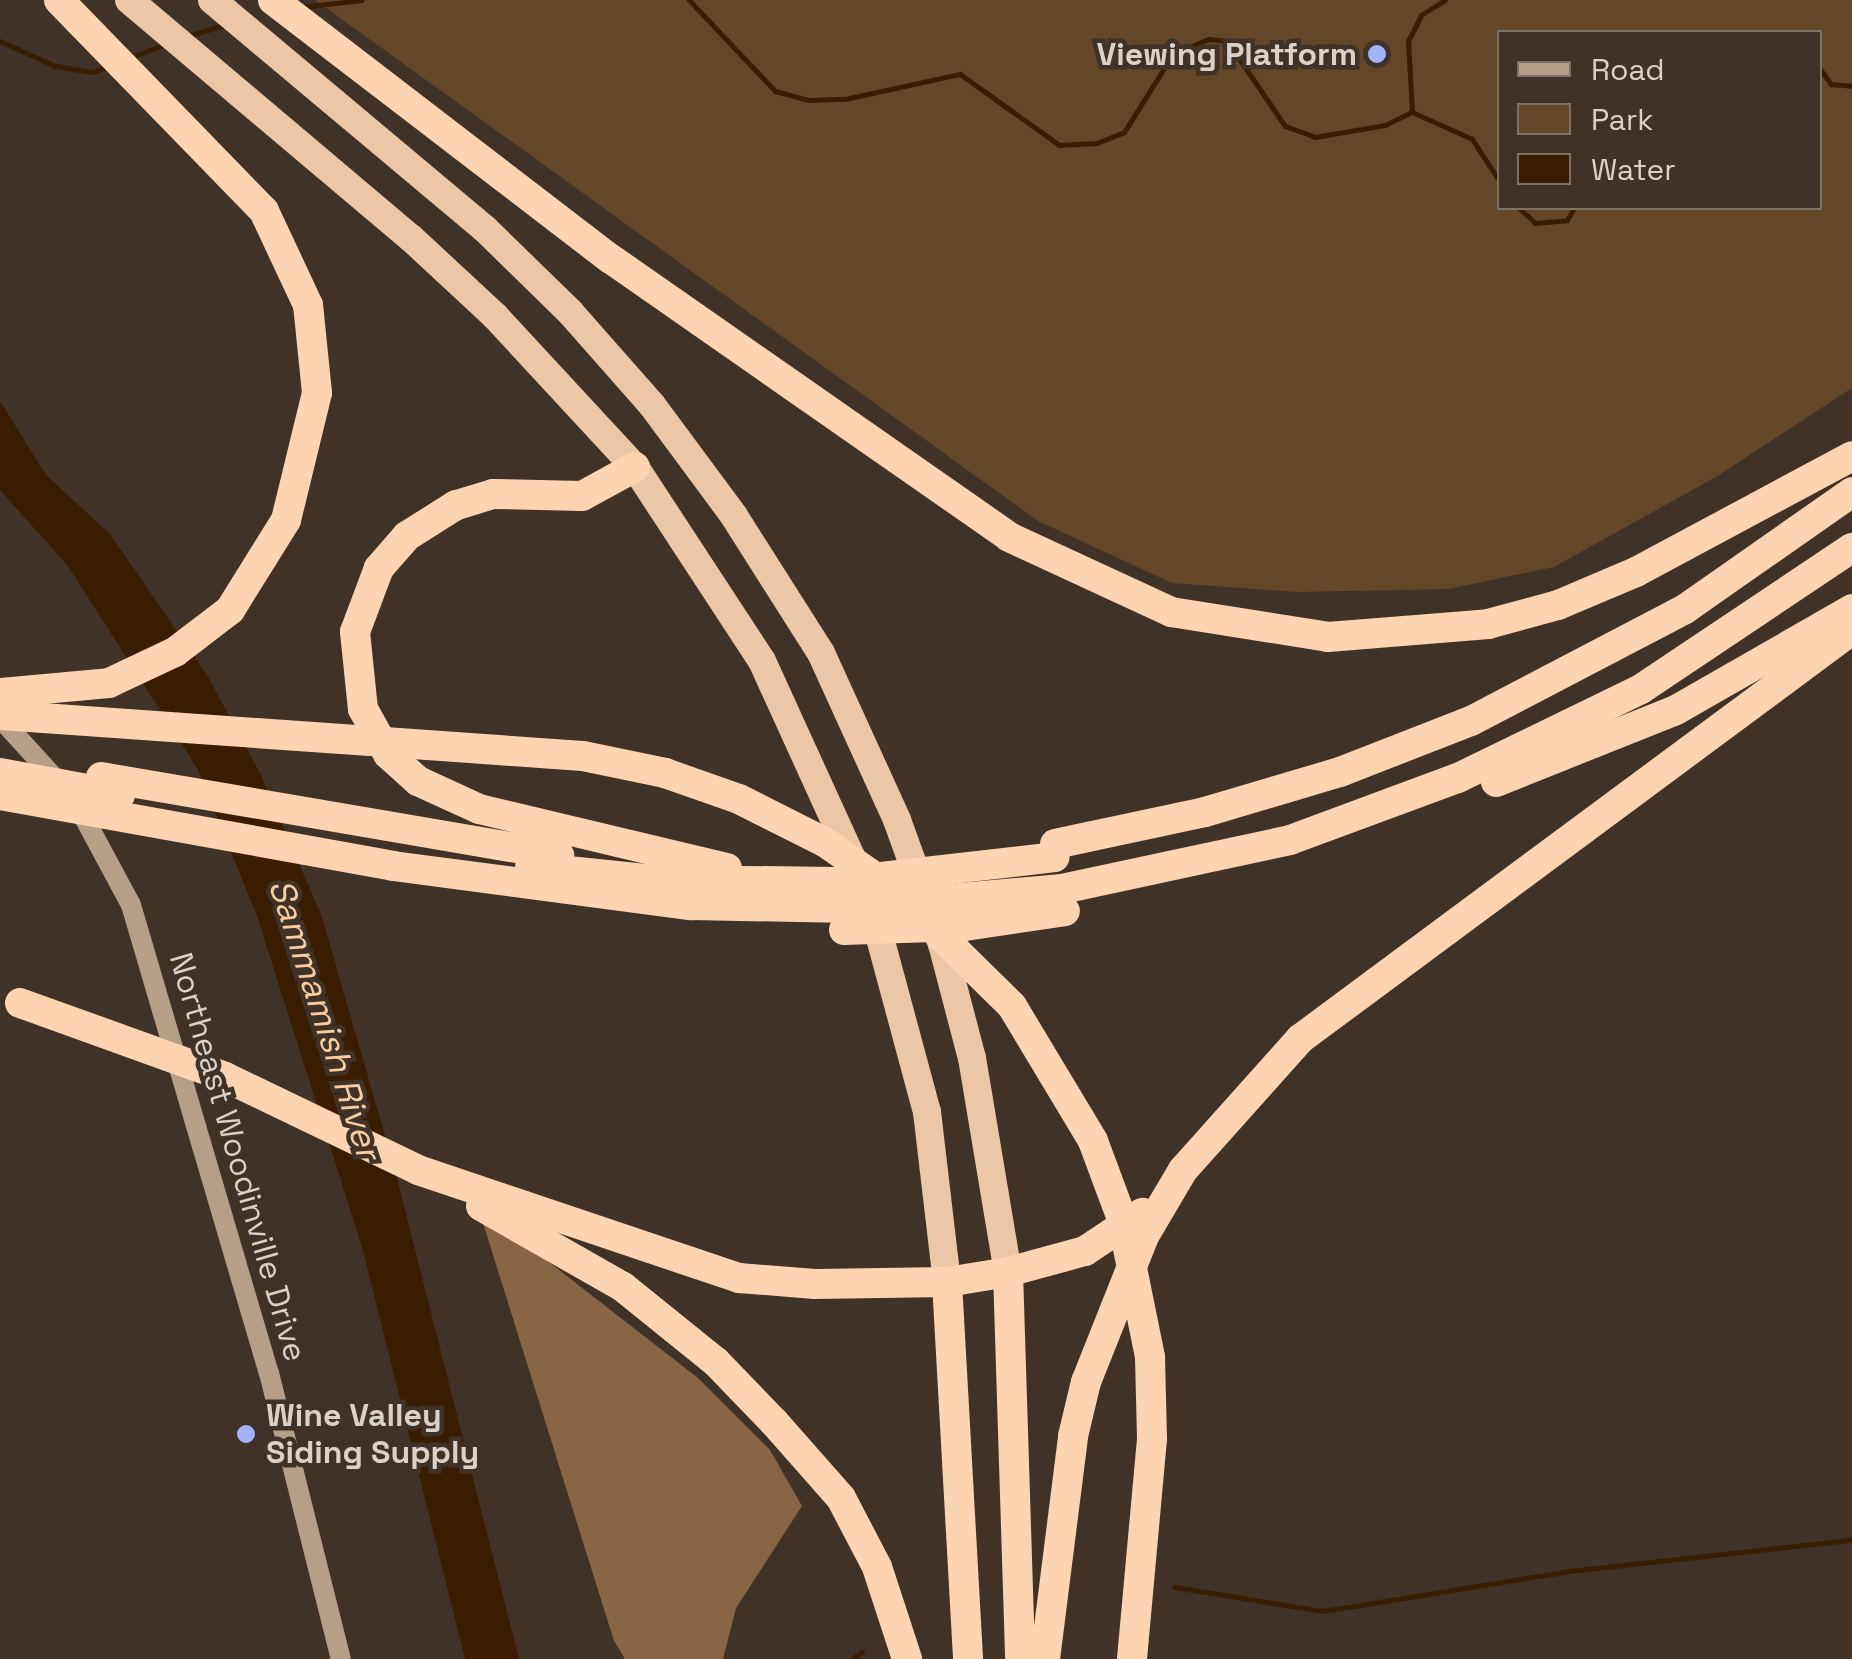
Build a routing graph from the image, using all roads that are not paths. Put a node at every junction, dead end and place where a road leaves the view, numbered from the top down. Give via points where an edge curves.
1 (129, 0) edge
2 (212, 0) edge
3 (273, 0) edge
4 (70, 10) edge
5 (1852, 456) edge
6 (635, 467) junction
7 (1852, 492) edge
8 (1852, 515) edge
9 (1852, 548) edge
10 (1852, 567) edge
11 (1852, 609) edge
12 (1852, 630) edge
13 (0, 693) edge
14 (0, 716) edge
15 (0, 759) edge
16 (0, 773) edge
17 (1470, 792) junction
18 (0, 795) edge
19 (0, 808) edge
20 (1055, 850) junction
21 (727, 868) junction
22 (1064, 900) junction
23 (10, 1000) edge
24 (1183, 1170) junction
25 (551, 1231) junction
26 (1008, 1272) junction
27 (947, 1282) junction
28 (341, 1659) edge
29 (907, 1659) edge
30 (968, 1659) edge
31 (1020, 1659) edge
32 (1045, 1659) edge
33 (1132, 1659) edge

1 - 6 highway via 495,316
2 - 26 highway via 486,228 570,312 652,405 734,516 821,654 897,820 942,944 972,1058
3 - 5 highway via 611,259 1008,537 1098,584 1171,612 1328,636 1488,624 1558,606 1636,572
4 - 13 highway via 264,211 299,276 314,332 317,393 308,450 272,550 230,610 148,667 73,691
6 - 21 highway via 582,496 494,494 456,505 407,536 379,568 355,632 362,709 388,754 418,782 479,809
6 - 27 highway via 762,661 822,782 870,902 927,1112
7 - 20 highway via 1685,609 1470,721 1340,772
8 - 20 highway via 1728,601 1490,730 1236,818
9 - 22 highway via 1641,690 1458,778 1290,840
10 - 17 highway via 1665,691
11 - 17 highway via 1676,710
12 - 24 highway via 1300,1039
14 - 28 main road, Northeast Woodinville Drive via 74,800 114,862 143,938 269,1373
14 - 33 highway, bridge via 583,756 665,773 739,799 826,844 894,890 945,934 1022,1022 1093,1141 1122,1220 1150,1357 1152,1439
15 - 21 highway, bridge via 572,857
16 - 20 highway, bridge via 476,861 656,880 837,882
17 - 22 highway via 1275,862
18 - 22 highway, bridge via 409,868 690,905 848,908
19 - 22 highway, bridge via 622,912 844,930 965,926
20 - 21 highway
23 - 25 highway, bridge via 225,1077
24 - 26 highway via 1146,1210 1084,1251
24 - 32 highway via 1144,1236 1086,1382
25 - 27 highway via 739,1278
25 - 29 highway via 716,1362 830,1486 877,1568
26 - 27 highway
26 - 31 highway
27 - 30 highway

